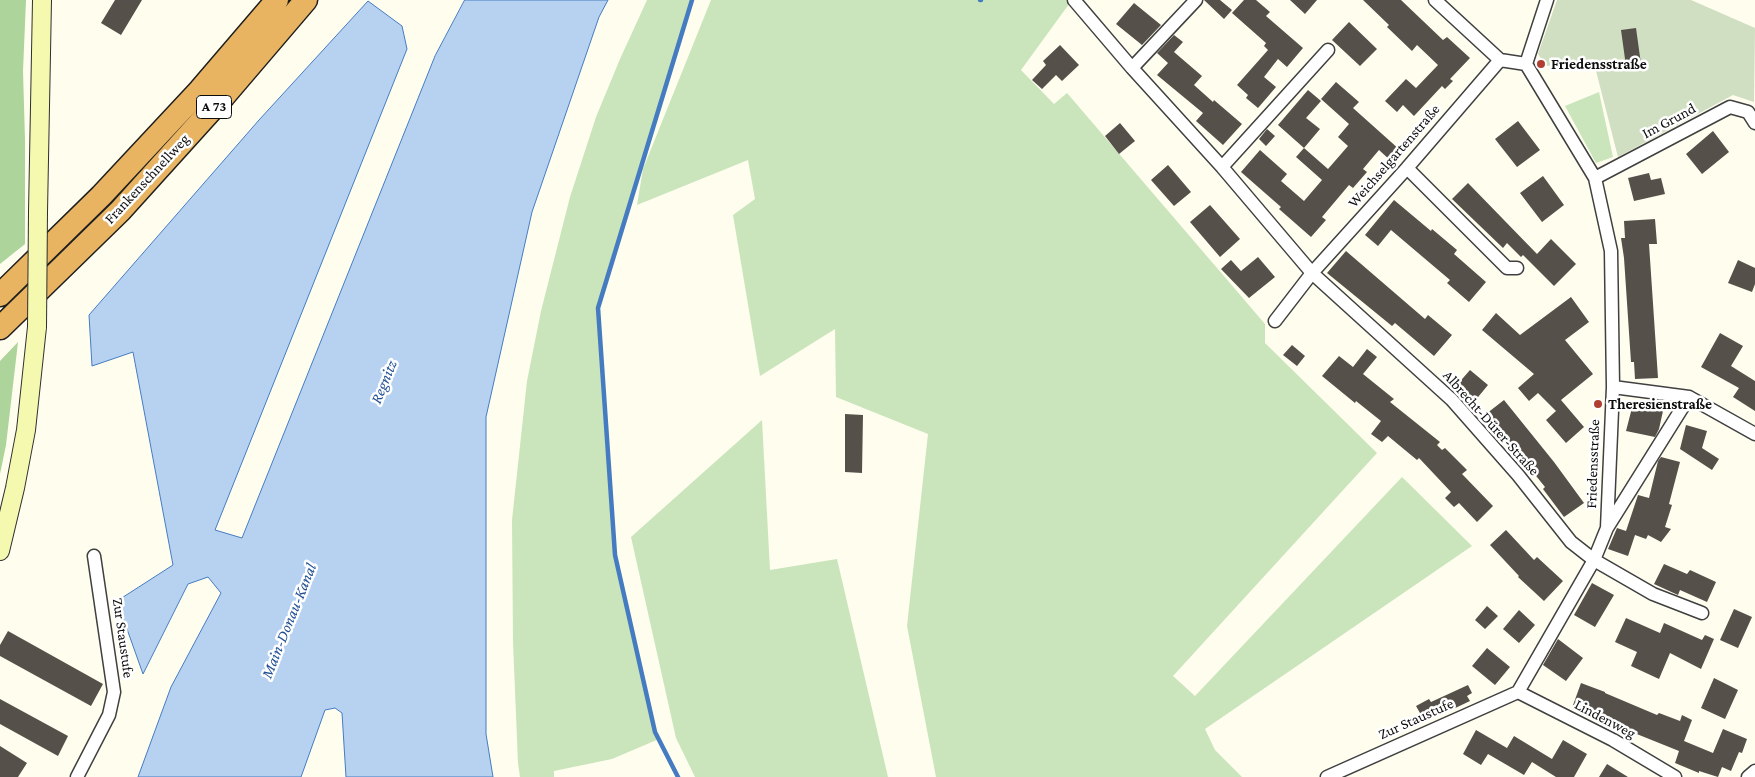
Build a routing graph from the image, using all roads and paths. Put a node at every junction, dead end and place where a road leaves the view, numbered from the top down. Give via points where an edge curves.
1 (42, 0) edge
2 (277, 0) edge
3 (306, 0) edge
4 (1074, 0) edge
5 (1196, 0) edge
6 (1435, 0) edge
7 (1547, 0) edge
8 (1328, 50) dead end
9 (1500, 60) junction
10 (1526, 64) junction
11 (1132, 68) junction
12 (1755, 123) edge
13 (1222, 167) junction
14 (1407, 168) junction
15 (1595, 178) junction
16 (1517, 268) dead end
17 (1312, 273) junction
18 (0, 295) edge
19 (1275, 321) dead end
20 (0, 328) edge
21 (1613, 387) junction
22 (1689, 397) junction
23 (1755, 434) edge
24 (1607, 528) junction
25 (0, 551) edge
26 (94, 556) dead end
27 (1594, 560) junction
28 (1702, 613) dead end
29 (1518, 692) junction
30 (1755, 771) edge
31 (77, 777) edge
32 (1327, 777) edge
33 (1675, 777) edge
34 (1748, 777) edge

1 - 25 main road, bridge via 36,328 26,430
2 - 18 highway, Frankenschnellweg / A 73 via 200,90 101,196
3 - 20 highway, Frankenschnellweg / A 73 via 120,211
4 - 11 street
5 - 11 street
6 - 9 street
7 - 10 street
8 - 13 street
9 - 10 street
9 - 14 street, Weichselgartenstraße
10 - 15 street, Friedensstraße
11 - 13 street
12 - 15 street, Im Grund via 1748,112 1730,107
13 - 17 street
14 - 16 street via 1506,268
14 - 17 street, Weichselgartenstraße
15 - 21 street, Friedensstraße via 1610,251
17 - 19 street, Weichselgartenstraße
17 - 27 street, Albrecht-Dürer-Straße via 1452,400 1571,542
21 - 22 street
21 - 24 street, Friedensstraße
22 - 23 street
22 - 24 street
24 - 27 street, Friedensstraße
26 - 31 street, Zur Staustufe via 114,692 109,715
27 - 28 street via 1653,594
27 - 29 street, Friedensstraße
29 - 32 street, Zur Staustufe
29 - 33 street, Lindenweg via 1613,740
30 - 34 street

